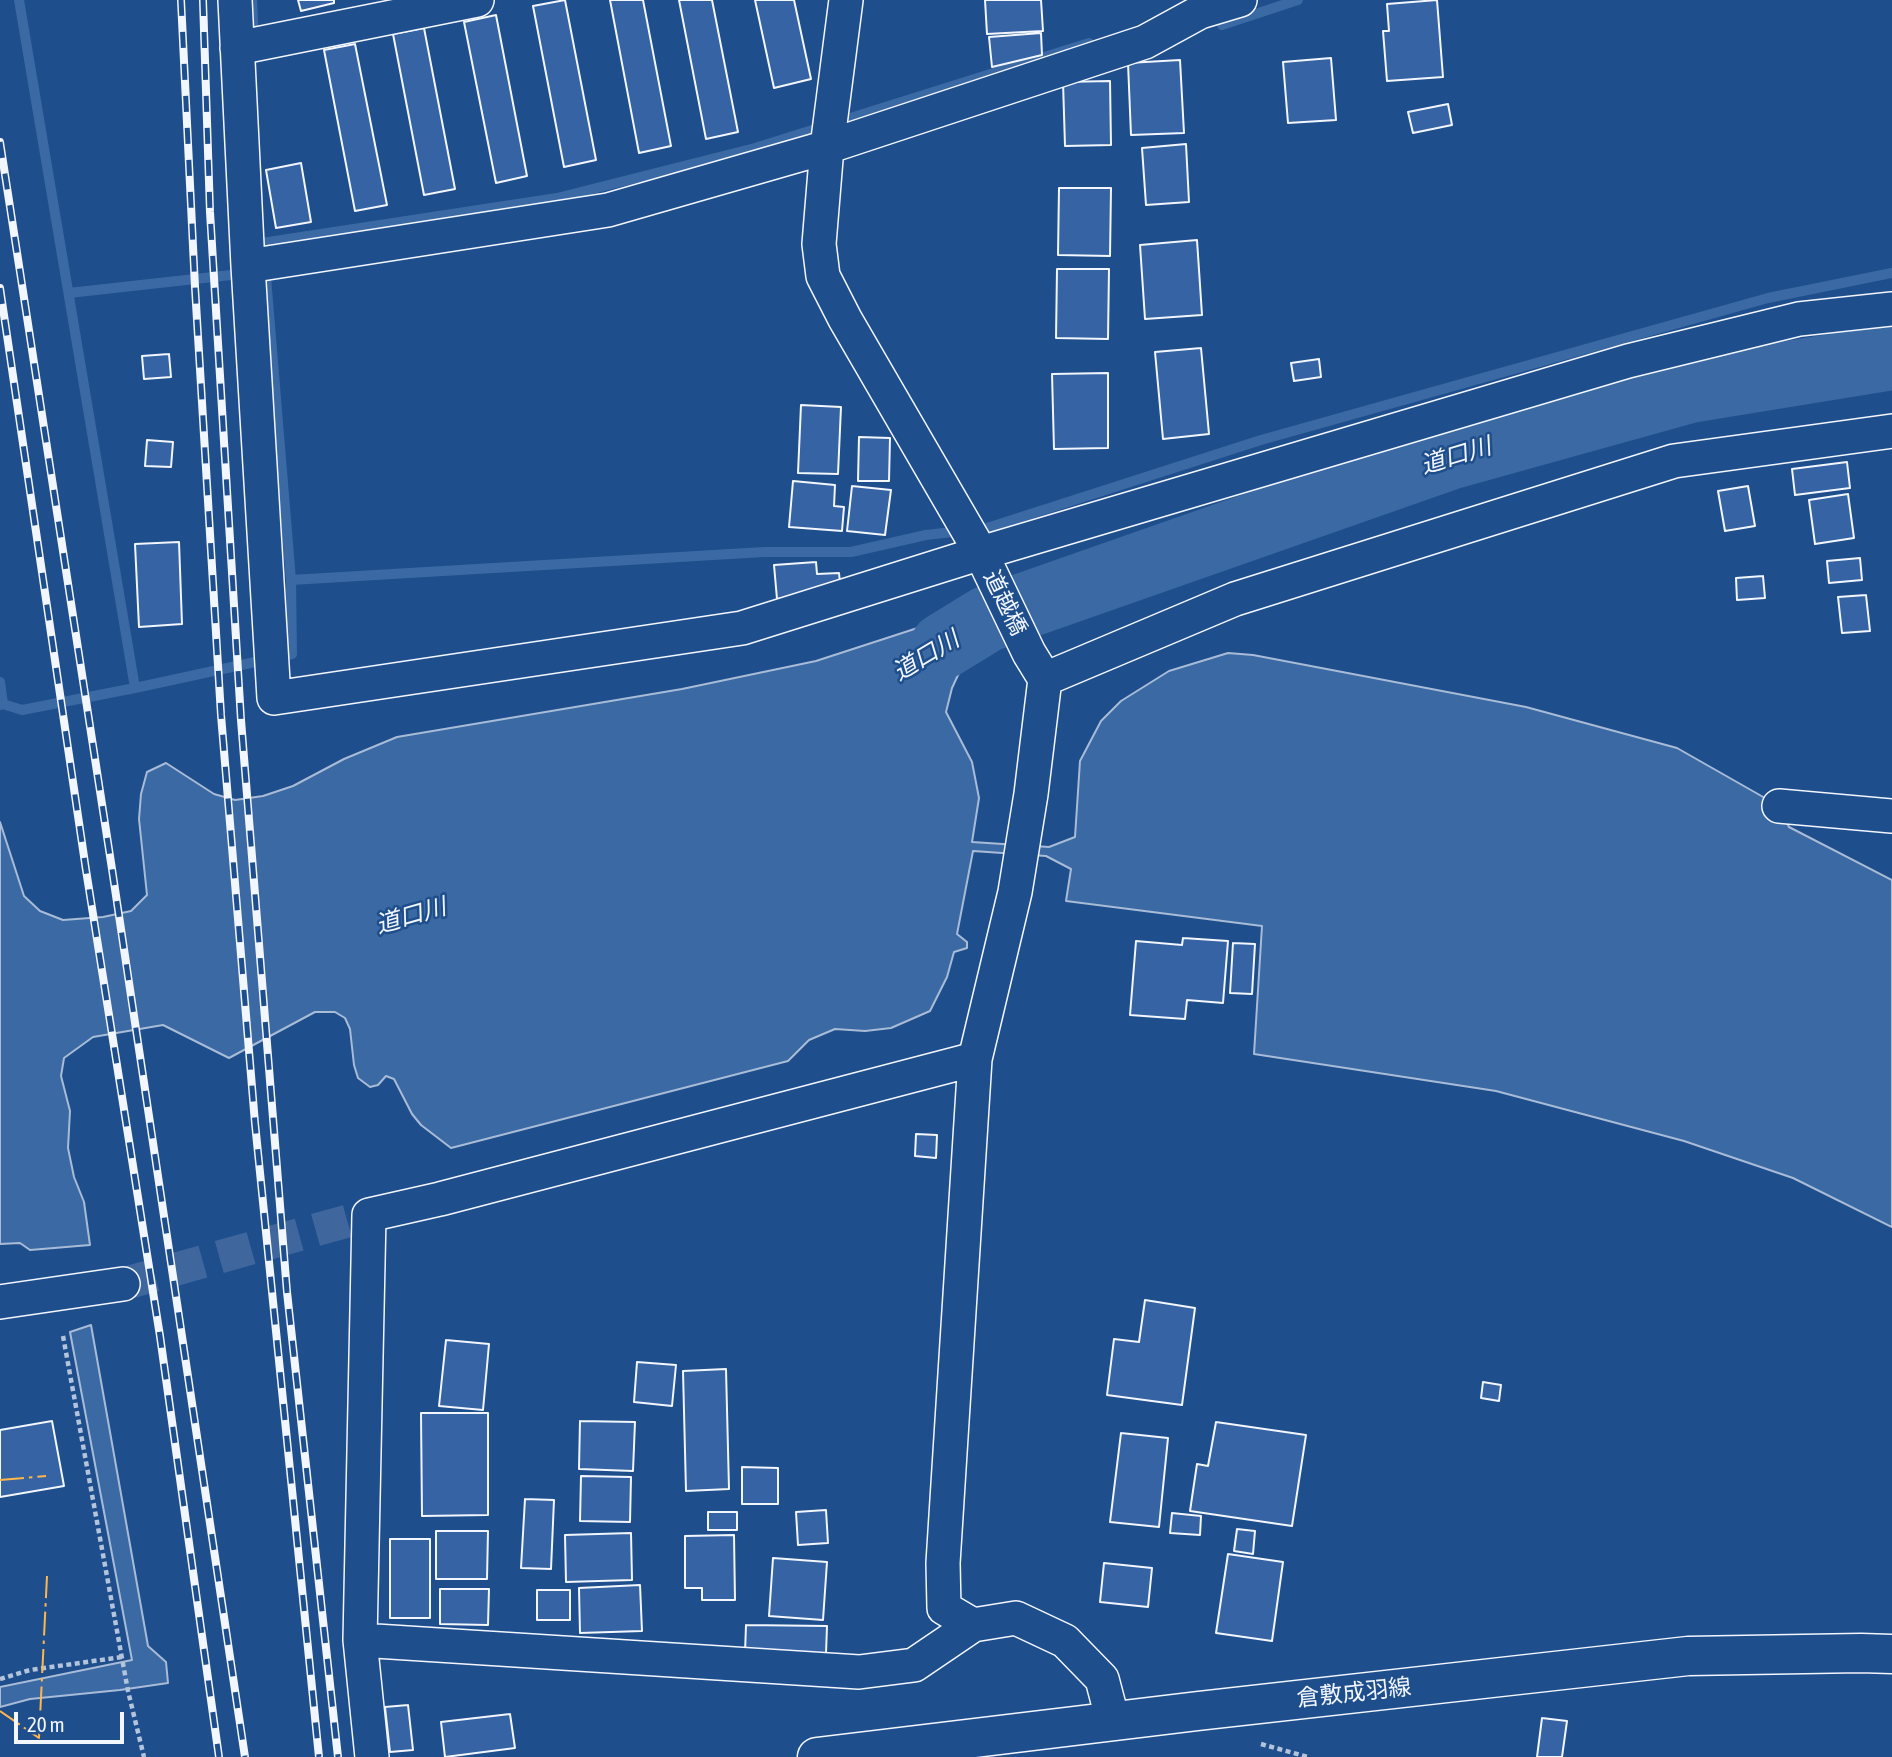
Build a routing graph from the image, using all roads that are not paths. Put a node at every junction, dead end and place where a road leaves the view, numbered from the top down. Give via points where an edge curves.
1 (235, 0) edge
2 (477, 0) edge
3 (846, 0) edge
4 (1240, 0) edge
5 (248, 46) junction
6 (829, 132) junction
7 (258, 264) junction
8 (1892, 309) edge
9 (1892, 431) edge
10 (972, 537) junction
11 (1037, 666) junction
12 (1779, 806) dead end
13 (1892, 816) edge
14 (975, 1059) junction
15 (123, 1284) tunnel mouth
16 (0, 1302) edge
17 (973, 1625) junction
18 (360, 1640) junction
19 (1892, 1654) edge
20 (1112, 1721) junction
21 (932, 1750) edge
22 (372, 1754) edge
23 (817, 1757) edge

1 - 5 street
2 - 5 street
3 - 6 street, 道越橋
4 - 6 street via 1200,12 1145,42
5 - 7 street
6 - 7 street via 608,210
6 - 10 street, 道越橋 via 819,244 823,276
7 - 10 street via 274,698 741,628
8 - 10 street via 1799,319 1628,360
9 - 11 street via 1674,461
10 - 11 street, 道越橋
11 - 14 street via 1031,794 1015,892
12 - 13 street
14 - 17 street via 943,1563 944,1608
14 - 18 street via 369,1215
15 - 16 street
17 - 18 street via 914,1665 859,1672
17 - 20 street via 1016,1618 1065,1641 1102,1679
18 - 22 street
19 - 20 main road, 倉敷成羽線 via 1688,1656
20 - 21 main road, 倉敷成羽線
21 - 23 main road, 倉敷成羽線

